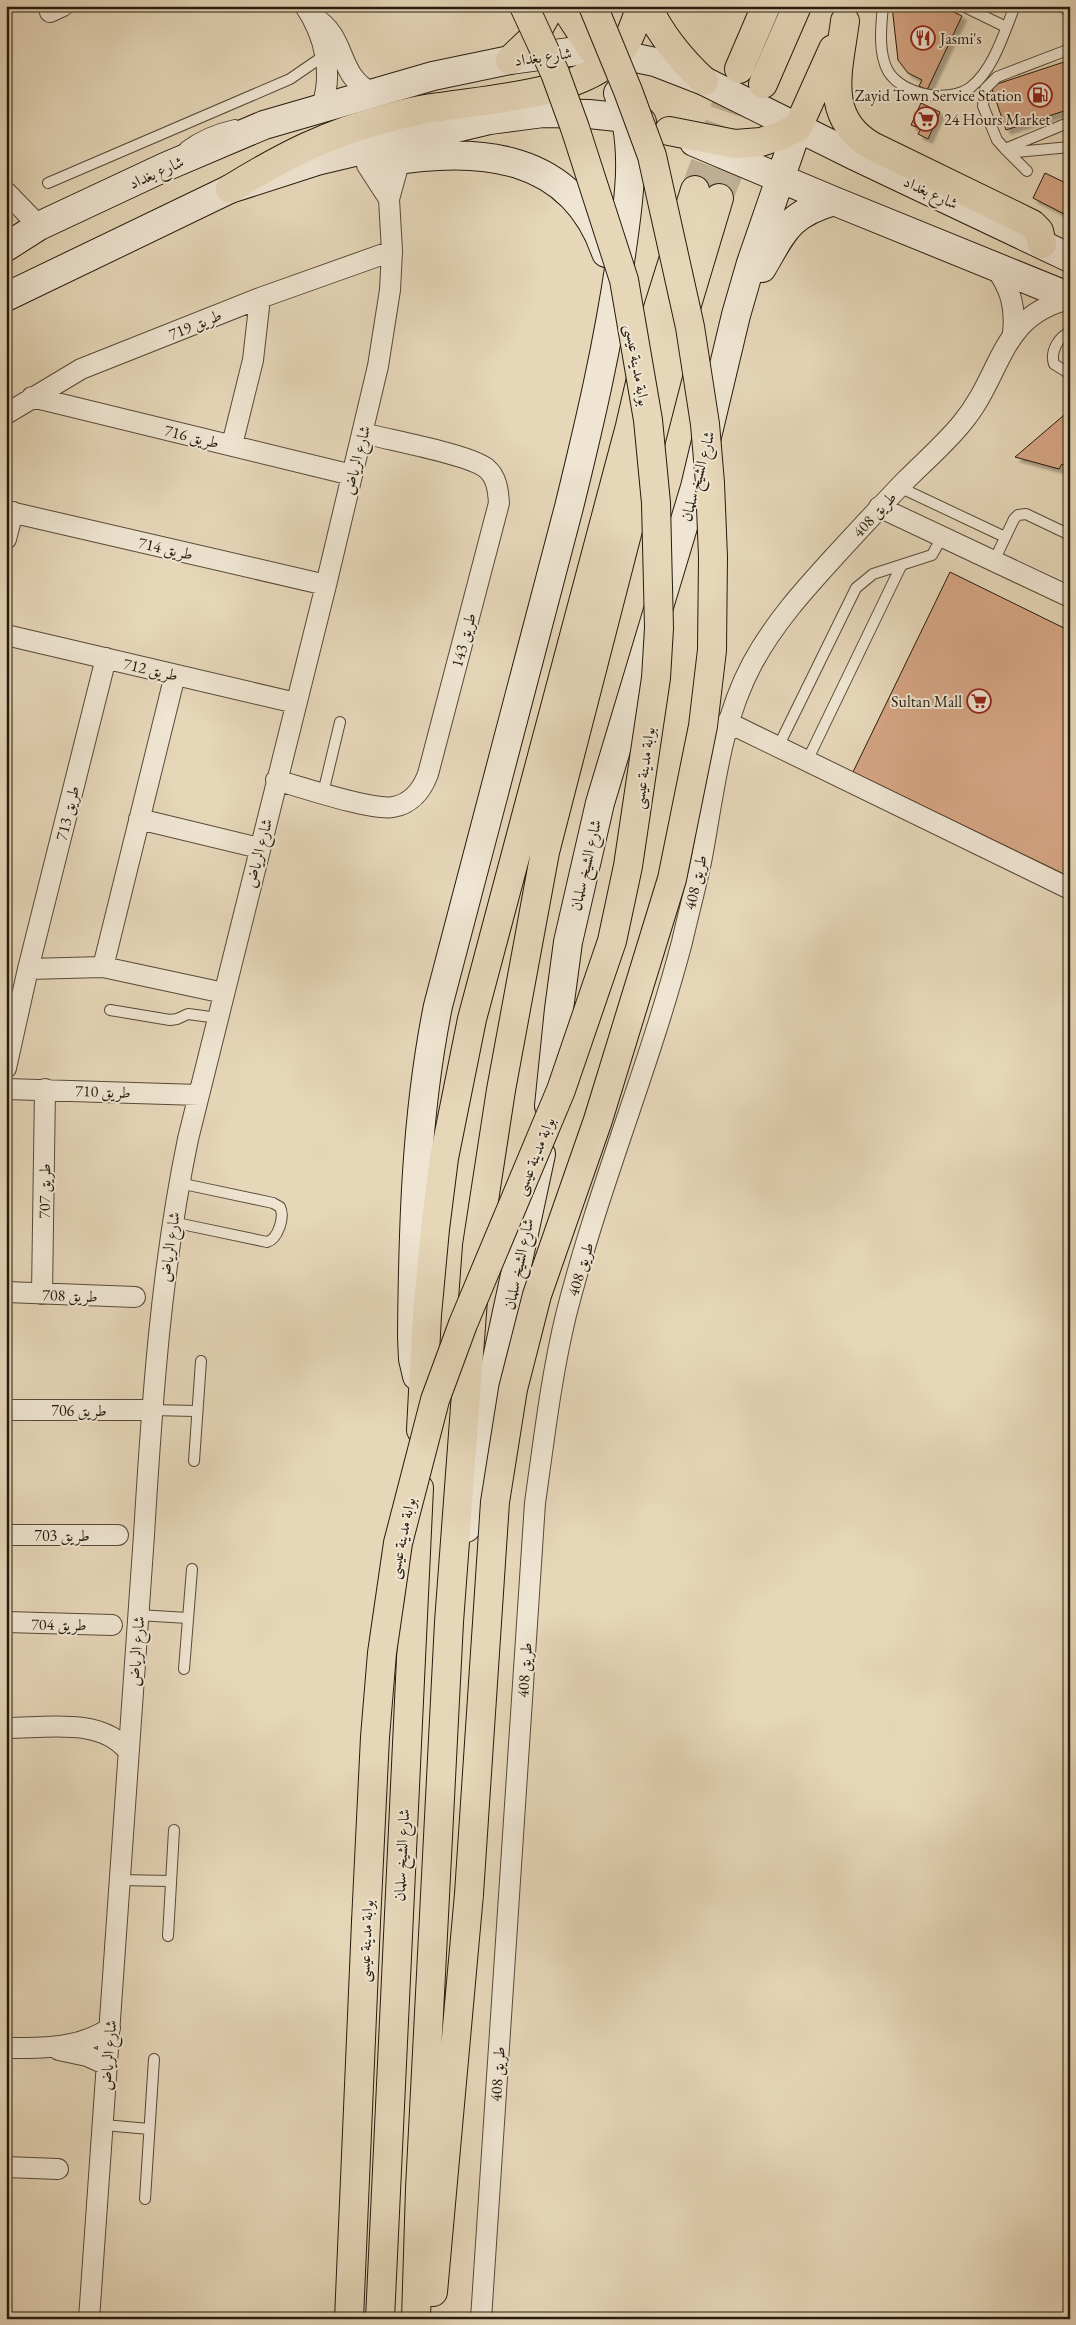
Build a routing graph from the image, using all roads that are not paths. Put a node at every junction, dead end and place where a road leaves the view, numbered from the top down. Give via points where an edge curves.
1 (524, 6) edge
2 (551, 6) edge
3 (564, 6) edge
4 (593, 6) edge
5 (640, 6) edge
6 (647, 6) edge
7 (766, 6) edge
8 (797, 6) edge
9 (883, 6) edge
10 (963, 6) edge
11 (1015, 6) edge
12 (1060, 6) edge
13 (308, 11) edge
14 (1070, 11) edge
15 (848, 14) edge
16 (1006, 27) junction
17 (1070, 49) edge
18 (325, 55) junction
19 (605, 56) junction
20 (510, 60) junction
21 (739, 68) tunnel mouth
22 (704, 81) junction
23 (372, 93) junction
24 (761, 96) junction
25 (321, 109) junction
26 (627, 118) junction
27 (1070, 122) edge
28 (669, 131) junction
29 (1070, 147) edge
30 (787, 149) junction
31 (1005, 149) junction
32 (400, 159) junction
33 (368, 165) junction
34 (1027, 170) dead end
35 (48, 183) dead end
36 (230, 189) junction
37 (6, 192) edge
38 (389, 199) junction
39 (834, 201) junction
40 (39, 226) junction
41 (6, 247) edge
42 (1057, 248) edge
43 (392, 251) junction
44 (994, 266) junction
45 (6, 297) edge
46 (260, 298) junction
47 (1070, 298) edge
48 (614, 302) junction
49 (736, 315) junction
50 (1070, 332) edge
51 (1013, 333) junction
52 (1070, 374) edge
53 (32, 397) junction
54 (6, 414) edge
55 (363, 433) junction
56 (232, 445) junction
57 (352, 475) junction
58 (899, 487) junction
59 (879, 507) junction
60 (9, 511) edge
61 (1070, 535) edge
62 (942, 537) junction
63 (1005, 537) junction
64 (6, 539) edge
65 (994, 561) junction
66 (901, 566) junction
67 (326, 584) junction
68 (1070, 597) edge
69 (6, 636) edge
70 (106, 658) junction
71 (175, 675) junction
72 (296, 703) junction
73 (340, 722) dead end
74 (727, 722) junction
75 (778, 747) junction
76 (807, 761) junction
77 (276, 780) junction
78 (323, 793) junction
79 (139, 819) junction
80 (259, 848) junction
81 (1070, 889) edge
82 (103, 967) junction
83 (28, 969) junction
84 (224, 993) junction
85 (110, 1010) dead end
86 (218, 1018) junction
87 (6, 1068) edge
88 (6, 1089) edge
89 (45, 1089) junction
90 (199, 1095) junction
91 (179, 1183) junction
92 (172, 1222) junction
93 (6, 1292) edge
94 (42, 1294) junction
95 (135, 1297) dead end
96 (201, 1361) dead end
97 (423, 1391) junction
98 (6, 1410) edge
99 (151, 1410) junction
100 (196, 1412) junction
101 (194, 1460) dead end
102 (6, 1535) edge
103 (118, 1535) dead end
104 (192, 1569) dead end
105 (138, 1615) junction
106 (188, 1618) junction
107 (6, 1622) edge
108 (449, 1622) junction
109 (112, 1625) dead end
110 (184, 1669) dead end
111 (132, 1708) junction
112 (6, 1728) edge
113 (77, 1728) junction
114 (128, 1751) junction
115 (174, 1830) dead end
116 (119, 1880) junction
117 (170, 1881) junction
118 (168, 1936) dead end
119 (110, 2028) junction
120 (6, 2048) edge
121 (56, 2048) junction
122 (154, 2059) dead end
123 (108, 2065) junction
124 (104, 2126) junction
125 (150, 2128) junction
126 (6, 2167) edge
127 (58, 2169) dead end
128 (145, 2199) dead end
129 (89, 2319) edge
130 (349, 2319) edge
131 (380, 2319) edge
132 (416, 2319) edge
133 (430, 2319) edge
134 (481, 2319) edge

1 - 130 main road, بوابة مدينة عيسى, bridge via 575,128 624,280 648,420 656,503 659,628 656,678 628,866 612,941 561,1090 435,1400 398,1543 381,1672 366,1922
2 - 20 main road via 534,37
3 - 19 main road
4 - 133 main road, bridge via 652,156 690,326 704,415 710,483 714,557 712,650 702,726 672,879 598,1120 536,1296 513,1389 495,1502 469,1894
5 - 19 main road via 631,32
6 - 22 main road via 667,42
7 - 21 main road
8 - 24 main road
9 - 16 lane via 883,58 889,72 899,83 931,95 962,93 972,86 986,69
10 - 16 lane
11 - 16 lane
12 - 14 lane
13 - 18 street
13 - 23 street via 333,32 349,73
15 - 30 main road
15 - 42 main road via 837,97 840,111 853,132 872,146 1032,224
17 - 31 lane via 997,77 986,89 983,97 985,113 997,140
18 - 25 street via 328,79
18 - 35 lane via 290,79
19 - 20 main road, شارع بغداد
19 - 22 main road, شارع بغداد via 654,62
19 - 26 main road, شارع الشيخ سلمان
19 - 36 main road via 586,77 543,90 436,107 339,132 291,152
20 - 23 main road, شارع بغداد
22 - 24 main road, شارع بغداد
23 - 25 main road, شارع بغداد
24 - 30 main road
25 - 40 main road, شارع بغداد via 264,125
26 - 28 main road, شارع بغداد
26 - 36 main road, شارع بغداد via 543,113 490,120 317,162
26 - 48 main road, شارع الشيخ سلمان via 629,184
27 - 31 lane
28 - 30 main road, شارع بغداد
28 - 30 main road via 735,144 761,142
29 - 31 lane via 1016,152
30 - 39 main road, شارع بغداد
30 - 42 main road, شارع بغداد
30 - 49 main road, شارع الشيخ سلمان
31 - 34 lane
32 - 33 main road
32 - 38 street, شارع الرياض
32 - 48 main road via 500,157 549,176 581,204 601,236 611,267
33 - 36 main road
33 - 38 street, شارع الرياض
36 - 45 main road, شارع بغداد
37 - 40 street
38 - 43 street, شارع الرياض
39 - 44 main road, شارع بغداد
39 - 49 main road via 807,210 787,226
40 - 41 main road, شارع بغداد
43 - 46 street, طريق 719
43 - 55 street, شارع الرياض via 386,328
44 - 47 main road, شارع بغداد
44 - 51 street, طريق 408 via 1012,297 1015,314
46 - 53 street, طريق 719 via 82,369
46 - 56 street via 253,360
47 - 51 street, طريق 408 via 1040,310
48 - 97 main road, شارع الشيخ سلمان via 569,507 440,998 430,1047 418,1151 412,1290 412,1348 415,1370
49 - 108 main road, شارع الشيخ سلمان via 695,487 614,750 577,900 563,975 546,1124 495,1368
50 - 52 lane via 1060,338 1052,355 1054,364
51 - 58 street, طريق 408 via 996,369 962,423
53 - 54 street, طريق 719
53 - 56 street, طريق 716
55 - 57 street, شارع الرياض
55 - 78 street, طريق 143 via 464,459 486,468 497,483 499,503 428,774 421,790 408,801 386,807
56 - 57 street, طريق 716
57 - 67 street, شارع الرياض
58 - 59 street, طريق 408
58 - 63 lane
59 - 62 street
59 - 74 street, طريق 408 via 778,622 752,664
60 - 64 street
60 - 67 street, طريق 714
61 - 63 lane via 1022,514 1014,519
62 - 65 street
62 - 66 lane via 932,555
63 - 65 lane
65 - 68 street
66 - 75 lane via 873,574 856,588
66 - 76 lane
67 - 72 street, شارع الرياض
69 - 70 street, طريق 712
70 - 71 street, طريق 712
70 - 83 street, طريق 713
71 - 72 street, طريق 712
71 - 79 street
72 - 77 street, شارع الرياض
73 - 78 lane
74 - 75 street
74 - 134 street, طريق 408 via 682,941 652,1048 574,1286 550,1393 535,1504
75 - 76 street
76 - 81 street
77 - 78 street, طريق 143
77 - 80 street, شارع الرياض
79 - 80 street
79 - 82 street
80 - 84 street, شارع الرياض
82 - 83 street
82 - 84 street
83 - 87 street, طريق 713
84 - 86 street, شارع الرياض
85 - 86 lane via 170,1020 188,1014
86 - 90 street, شارع الرياض
88 - 89 street, طريق 710
89 - 90 street, طريق 710
89 - 94 street, طريق 707
90 - 91 street, شارع الرياض
91 - 92 street, شارع الرياض
91 - 92 lane via 277,1205 282,1215 276,1235 267,1242
92 - 99 street, شارع الرياض
93 - 94 street, طريق 708
94 - 95 street, طريق 708
96 - 100 lane
97 - 108 main road, شارع الشيخ سلمان via 435,1228 444,1158 472,1018 630,426 655,318 707,194 680,328 545,852 477,1246
97 - 131 main road, شارع الشيخ سلمان
98 - 99 street, طريق 706
99 - 100 lane
99 - 105 street, شارع الرياض
100 - 101 lane
102 - 103 street, طريق 703
104 - 106 lane
105 - 106 lane
105 - 111 street, شارع الرياض
106 - 110 lane
107 - 109 street, طريق 704
108 - 132 main road, شارع الشيخ سلمان
111 - 113 street via 108,1721
111 - 114 street, شارع الرياض
112 - 113 street
113 - 114 street via 115,1737
114 - 116 street, شارع الرياض
115 - 117 lane
116 - 117 lane
116 - 119 street, شارع الرياض
117 - 118 lane
119 - 121 street via 88,2040
119 - 123 street, شارع الرياض
120 - 121 street
121 - 123 street
122 - 125 lane
123 - 124 street, شارع الرياض
124 - 125 lane
124 - 129 street, شارع الرياض
125 - 128 lane
126 - 127 street

